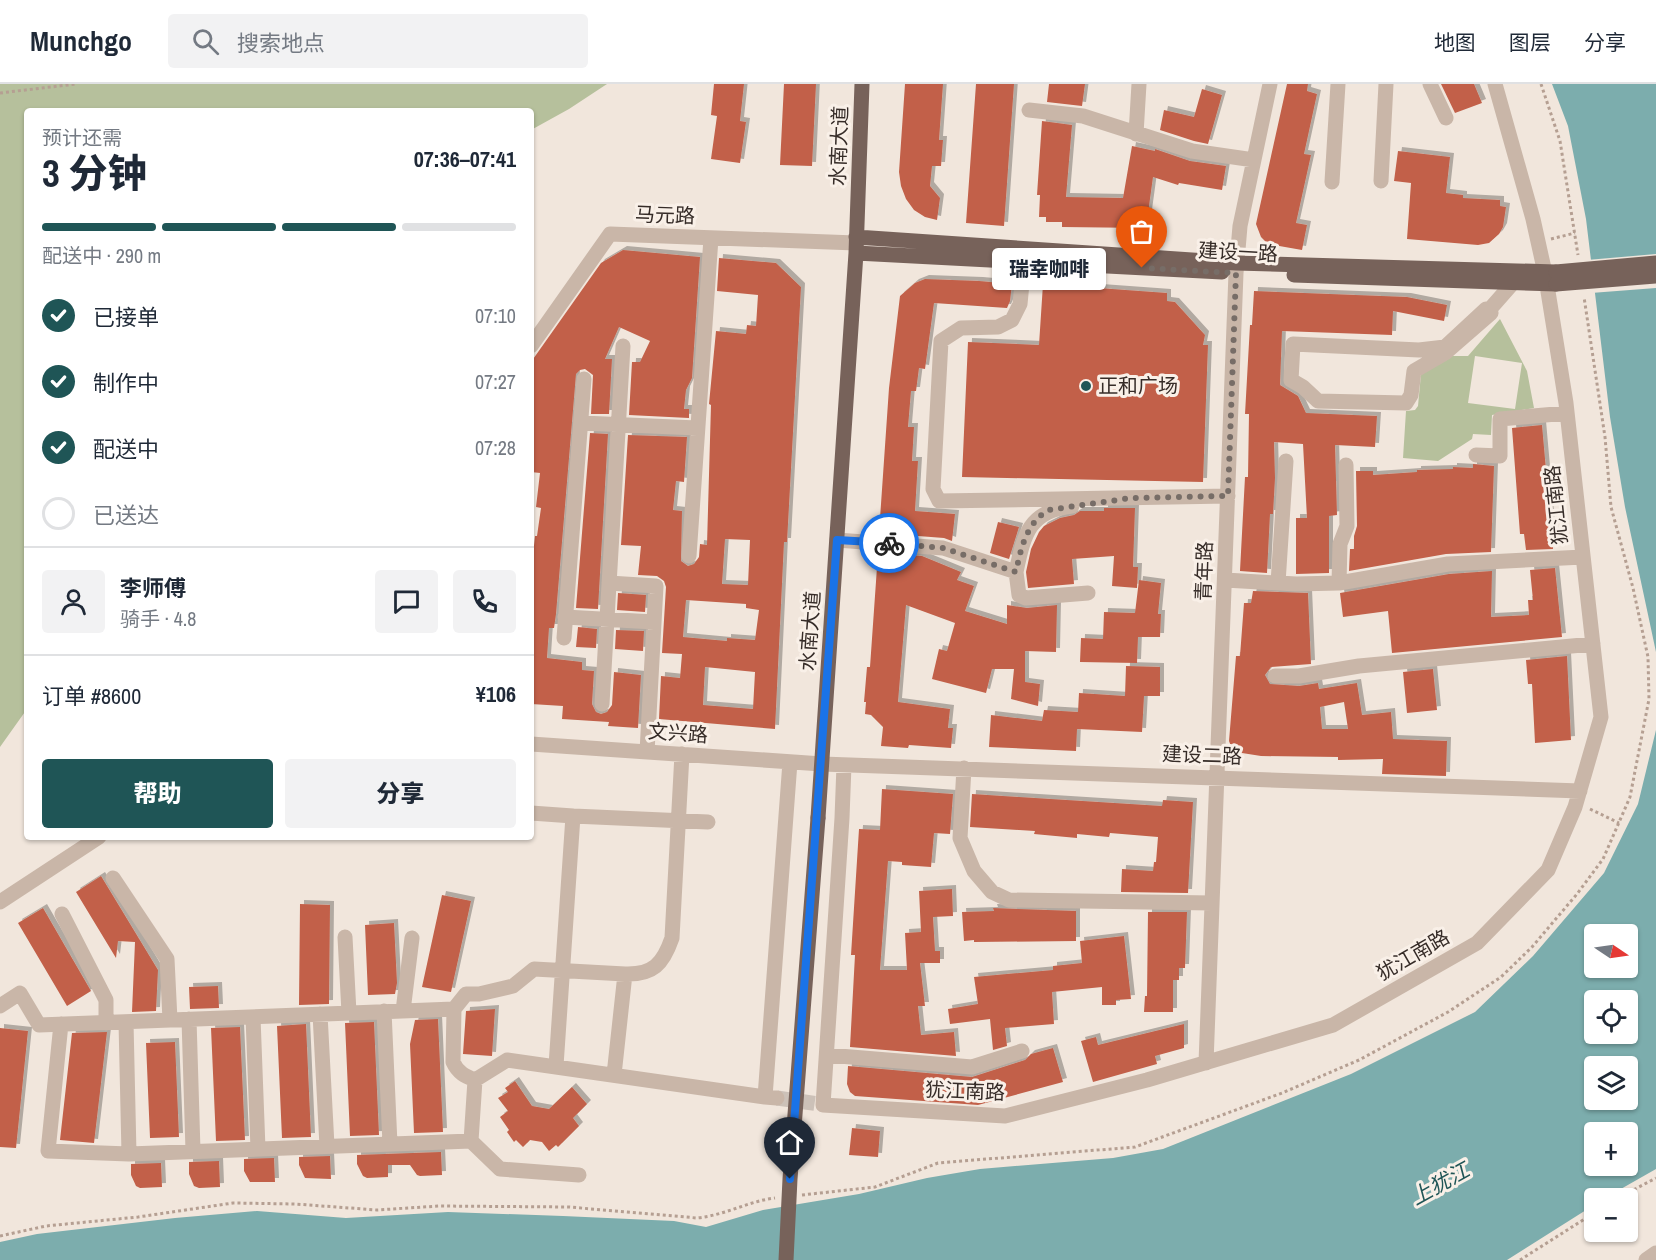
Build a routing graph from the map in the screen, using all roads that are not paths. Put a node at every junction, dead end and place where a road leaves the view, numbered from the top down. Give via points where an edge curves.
1 (861, 84) edge
2 (1139, 84) edge
3 (1270, 84) edge
4 (1338, 84) edge
5 (1386, 84) edge
6 (1430, 84) edge
7 (1495, 84) edge
8 (1029, 110) dead end
9 (1446, 118) dead end
10 (1136, 134) junction
11 (1254, 160) junction
12 (1381, 181) dead end
13 (1332, 182) dead end
14 (711, 237) junction
15 (856, 245) junction
16 (1024, 263) junction
17 (1656, 263) edge
18 (1236, 268) junction
19 (1656, 276) edge
20 (1551, 278) junction
21 (1512, 284) junction
22 (1490, 309) junction
23 (534, 342) edge
24 (623, 346) dead end
25 (1405, 350) junction
26 (1414, 370) junction
27 (584, 378) dead end
28 (1568, 414) junction
29 (582, 423) junction
30 (618, 425) junction
31 (697, 428) junction
32 (1476, 455) dead end
33 (1286, 461) dead end
34 (1346, 465) dead end
35 (1228, 496) junction
36 (1131, 498) junction
37 (837, 540) junction
38 (689, 556) dead end
39 (1583, 557) junction
40 (1016, 572) junction
41 (1225, 580) junction
42 (609, 583) junction
43 (1278, 583) junction
44 (1339, 583) junction
45 (1088, 593) dead end
46 (565, 617) junction
47 (607, 619) junction
48 (654, 622) junction
49 (564, 638) dead end
50 (1593, 644) junction
51 (1275, 676) dead end
52 (602, 704) dead end
53 (534, 744) edge
54 (647, 752) junction
55 (682, 754) junction
56 (790, 762) junction
57 (822, 764) junction
58 (844, 765) junction
59 (964, 768) junction
60 (1217, 777) junction
61 (1580, 790) junction
62 (534, 813) edge
63 (573, 816) junction
64 (679, 820) junction
65 (708, 822) dead end
66 (94, 840) edge
67 (113, 878) dead end
68 (0, 902) edge
69 (1212, 903) junction
70 (62, 914) dead end
71 (345, 937) dead end
72 (412, 938) dead end
73 (562, 971) junction
74 (625, 974) junction
75 (0, 1006) edge
76 (454, 1009) junction
77 (384, 1011) junction
78 (403, 1011) junction
79 (349, 1013) junction
80 (320, 1014) junction
81 (253, 1017) junction
82 (189, 1019) junction
83 (170, 1020) junction
84 (126, 1022) junction
85 (106, 1023) junction
86 (61, 1024) junction
87 (1022, 1050) dead end
88 (827, 1054) junction
89 (1206, 1063) junction
90 (556, 1066) junction
91 (614, 1075) junction
92 (475, 1080) junction
93 (471, 1141) junction
94 (390, 1144) junction
95 (327, 1146) junction
96 (258, 1149) junction
97 (193, 1151) junction
98 (129, 1154) junction
99 (579, 1175) dead end
100 (1656, 1253) edge
101 (786, 1260) edge
102 (1646, 1260) edge

1 - 15 main road, 水南大道
2 - 10 street
3 - 11 street, 青年路
4 - 13 street
5 - 12 street
6 - 9 street
7 - 20 street, 犹江南路
8 - 10 street via 1083,116
10 - 11 street via 1192,151
11 - 18 street, 青年路
14 - 15 street, 马元路
14 - 23 street, 马元路 via 610,234
14 - 31 street
15 - 16 main road, 建设一路
15 - 18 main road
15 - 37 main road, 水南大道
16 - 18 main road, 建设一路
16 - 36 street via 1020,304 1012,320 998,327 961,327 941,341 933,489 939,501
17 - 20 main road, bridge
18 - 20 main road
18 - 21 main road, 建设一路
18 - 35 street, 青年路
19 - 20 main road, bridge
20 - 21 main road, 建设一路
20 - 28 street, 犹江南路
21 - 22 street
22 - 25 street via 1445,347
22 - 26 street via 1491,313 1445,353
24 - 30 street
25 - 26 street via 1414,359
25 - 26 street via 1293,344 1291,380 1318,401 1403,404 1410,399
27 - 29 street
28 - 32 street via 1500,419 1500,456
28 - 39 street, 犹江南路
29 - 30 street
29 - 46 street
30 - 31 street
30 - 42 street
31 - 38 street
33 - 43 street
34 - 44 street via 1347,526 1340,544
35 - 36 street
35 - 41 street, 青年路
36 - 40 street via 1048,510 1025,536
37 - 40 street via 943,548
37 - 57 main road, 水南大道
39 - 44 street via 1448,564
39 - 50 street, 犹江南路
40 - 45 street via 1019,595 1026,598
41 - 43 street
41 - 60 street, 青年路
42 - 47 street
42 - 48 street via 656,586
43 - 44 street
46 - 47 street
46 - 49 street
47 - 48 street
47 - 52 street
48 - 54 street
50 - 51 street
50 - 61 street, 犹江南路 via 1601,717
53 - 54 street, 文兴路
54 - 55 street, 文兴路
55 - 56 street, 文兴路
55 - 64 street
56 - 57 street, 文兴路
56 - 91 street via 771,1097
57 - 58 street, 建设二路
57 - 101 main road, 水南大道, bridge
58 - 59 street, 建设二路
58 - 88 street, 犹江南路
59 - 60 street, 建设二路
59 - 69 street via 960,838 974,871 992,892 1009,900
60 - 61 street, 建设二路
60 - 69 street, 青年路
61 - 89 street, 犹江南路 via 1548,870 1477,942 1333,1025
62 - 63 street
63 - 64 street
63 - 73 street
64 - 65 street
64 - 74 street via 669,947 655,968 642,974
66 - 68 street
67 - 83 street via 167,959
69 - 89 street, 青年路
70 - 85 street via 106,1000
71 - 79 street
72 - 78 street
73 - 74 street
73 - 76 street via 534,969 513,986 466,993
73 - 90 street
74 - 91 street
75 - 86 street via 20,993 39,1025
76 - 78 street
76 - 92 street via 453,1062 456,1069
77 - 78 street
77 - 79 street
77 - 94 street
79 - 80 street
80 - 81 street
80 - 95 street
81 - 82 street
81 - 96 street
82 - 83 street
82 - 97 street
83 - 84 street
84 - 85 street
84 - 98 street
85 - 86 street
86 - 98 street via 48,1151
87 - 88 street via 972,1067
88 - 89 street, 犹江南路 via 821,1104 1005,1116
90 - 91 street
90 - 92 street via 507,1059
92 - 93 street
93 - 94 street
93 - 99 street via 500,1169
94 - 95 street
95 - 96 street
96 - 97 street
97 - 98 street
100 - 102 street

